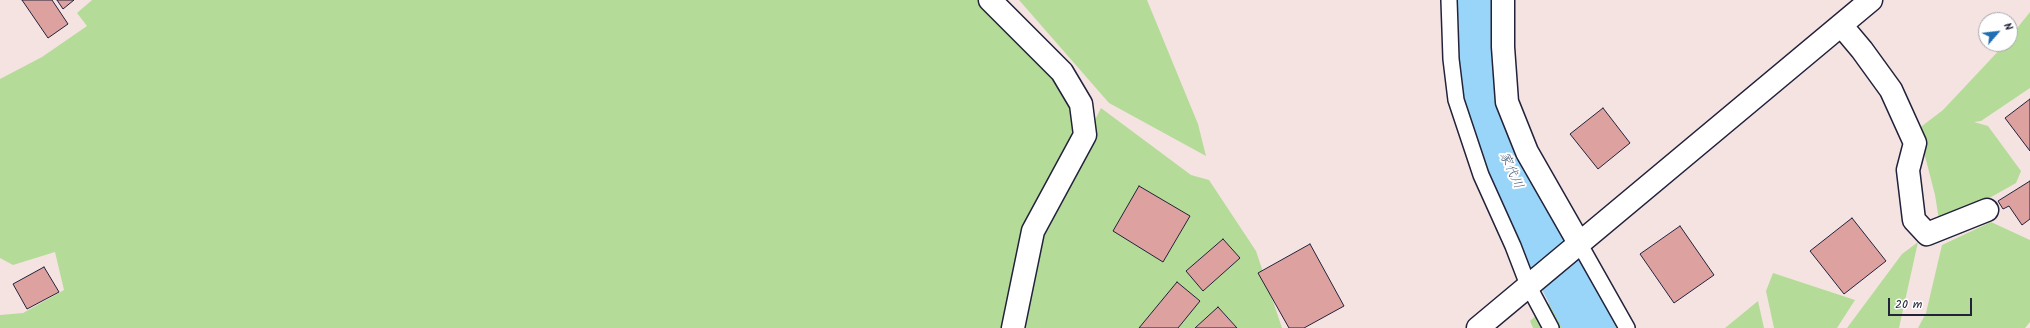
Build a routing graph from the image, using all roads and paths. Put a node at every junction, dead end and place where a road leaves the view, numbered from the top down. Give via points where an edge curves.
1 (990, 0) edge
2 (1448, 0) edge
3 (1503, 0) edge
4 (1872, 0) edge
5 (1841, 26) junction
6 (1987, 210) dead end
7 (1579, 243) junction
8 (1535, 279) junction
9 (1013, 328) edge
10 (1478, 328) edge
11 (1551, 328) edge
12 (1627, 328) edge

1 - 9 street via 1062,72 1081,104 1085,135 1033,232
2 - 8 lane via 1456,100 1481,175 1513,246
3 - 7 street via 1507,102 1527,152
4 - 5 street
5 - 6 street via 1891,90 1915,143 1908,170 1914,220 1927,234
5 - 7 street
7 - 8 street
7 - 12 lane
8 - 10 street
8 - 11 lane

